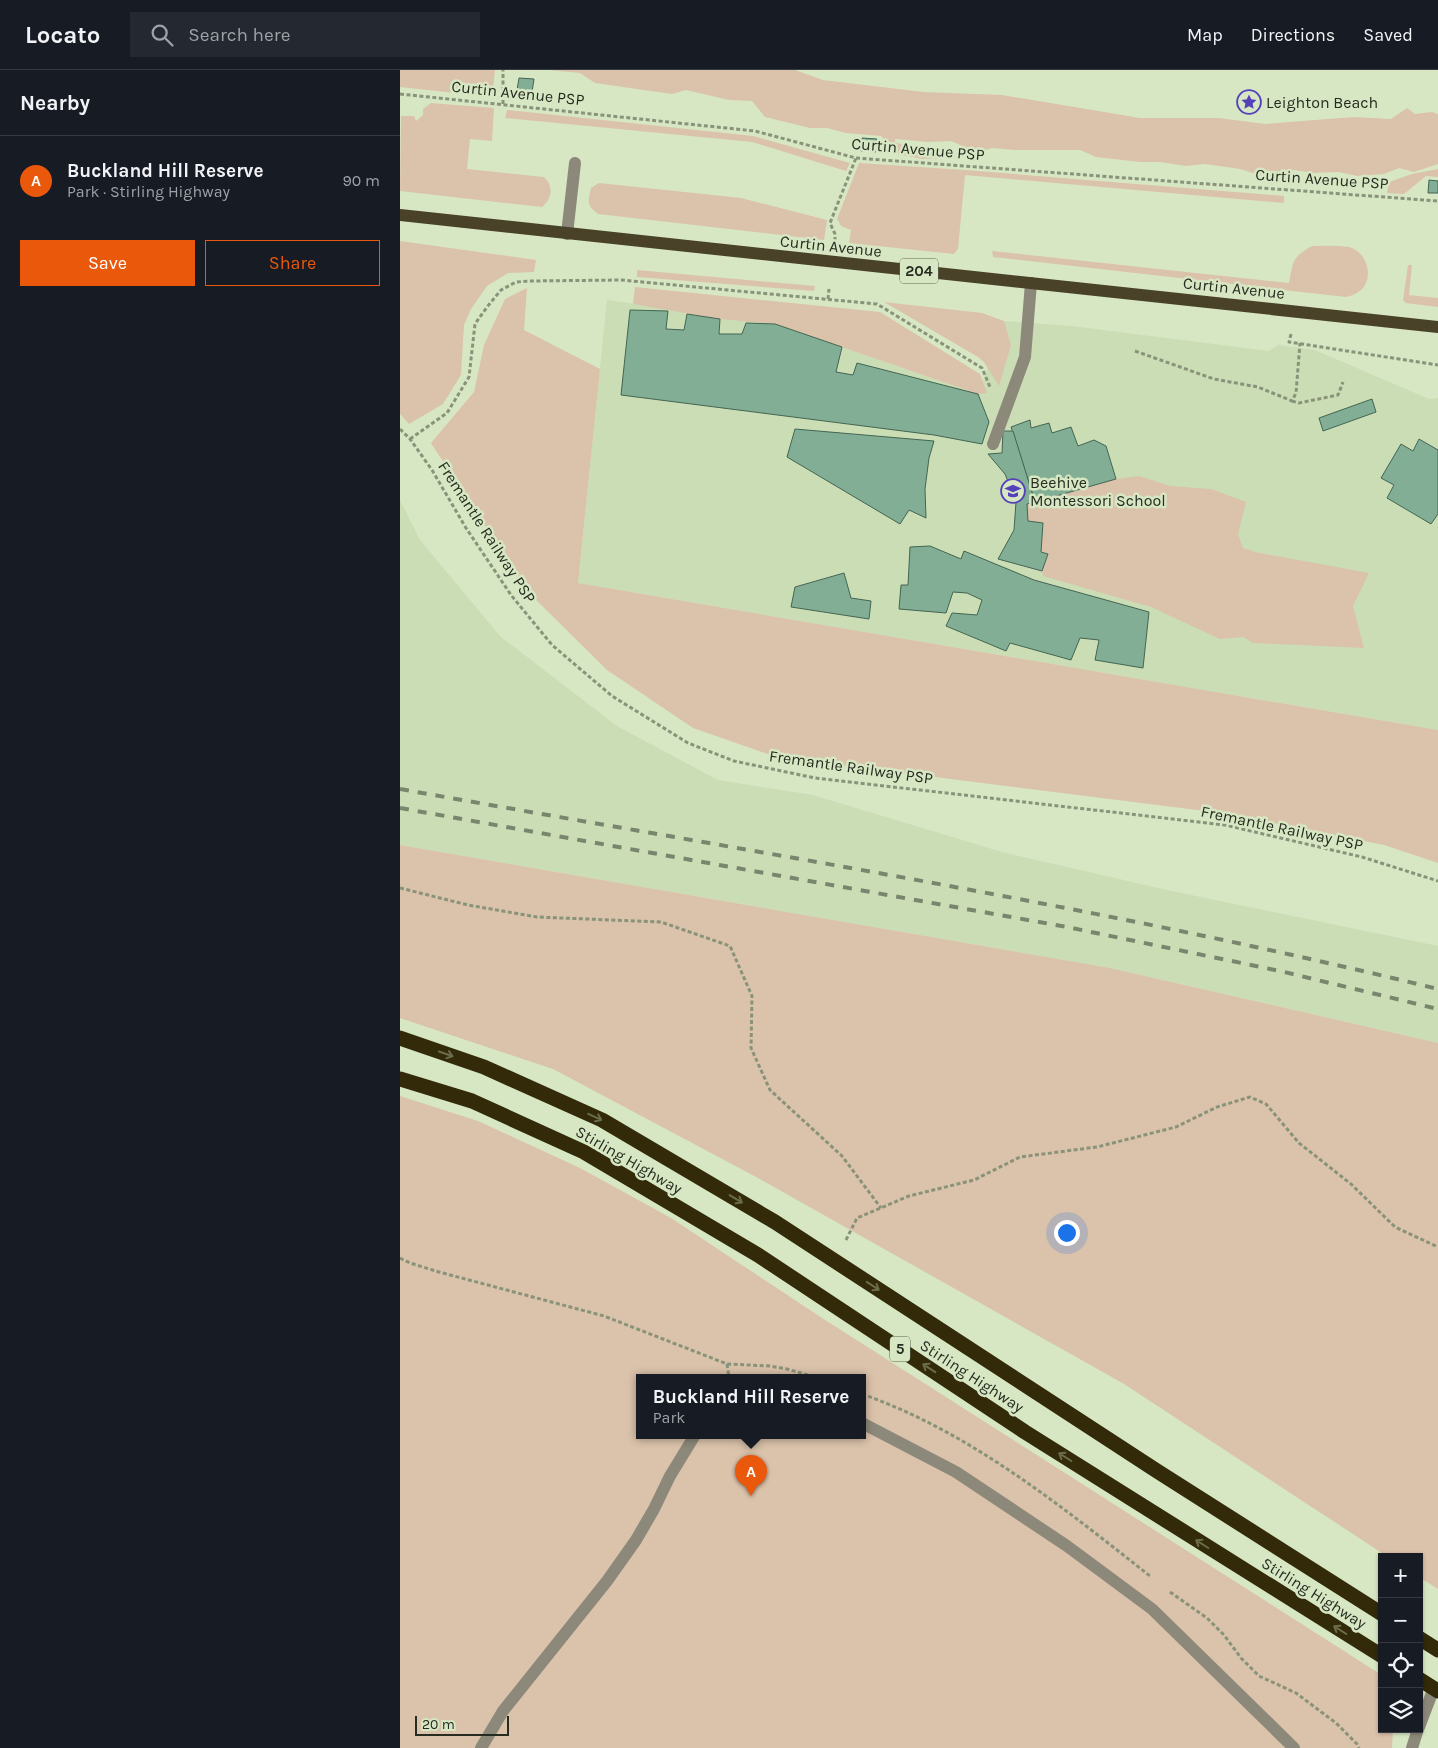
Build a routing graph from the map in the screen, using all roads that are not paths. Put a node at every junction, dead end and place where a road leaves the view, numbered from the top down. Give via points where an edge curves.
1 (575, 163) dead end
2 (400, 215) edge
3 (567, 234) junction
4 (1032, 283) junction
5 (1438, 327) edge
6 (993, 444) dead end
7 (400, 1038) edge
8 (400, 1079) edge
9 (866, 1425) edge
10 (693, 1439) edge
11 (1378, 1611) edge
12 (1423, 1641) edge
13 (1438, 1650) edge
14 (1378, 1653) edge
15 (1423, 1681) edge
16 (1436, 1689) edge
17 (1423, 1719) edge
18 (1417, 1733) edge
19 (481, 1748) edge
20 (1294, 1748) edge
21 (1412, 1748) edge

1 - 3 street
2 - 3 main road, Curtin Avenue / 204
3 - 4 main road, Curtin Avenue / 204
4 - 5 main road, Curtin Avenue / 204
4 - 6 street via 1025,357
7 -> 11 highway, Stirling Highway / 5 via 484,1067 602,1120 775,1222
14 -> 8 highway, Stirling Highway / 5 via 1025,1432 758,1255 584,1152 472,1101
9 - 20 street via 956,1472 1067,1546 1152,1609
10 - 19 street via 636,1540 503,1711
12 - 13 highway
15 - 16 highway
16 - 17 street
18 - 21 street

